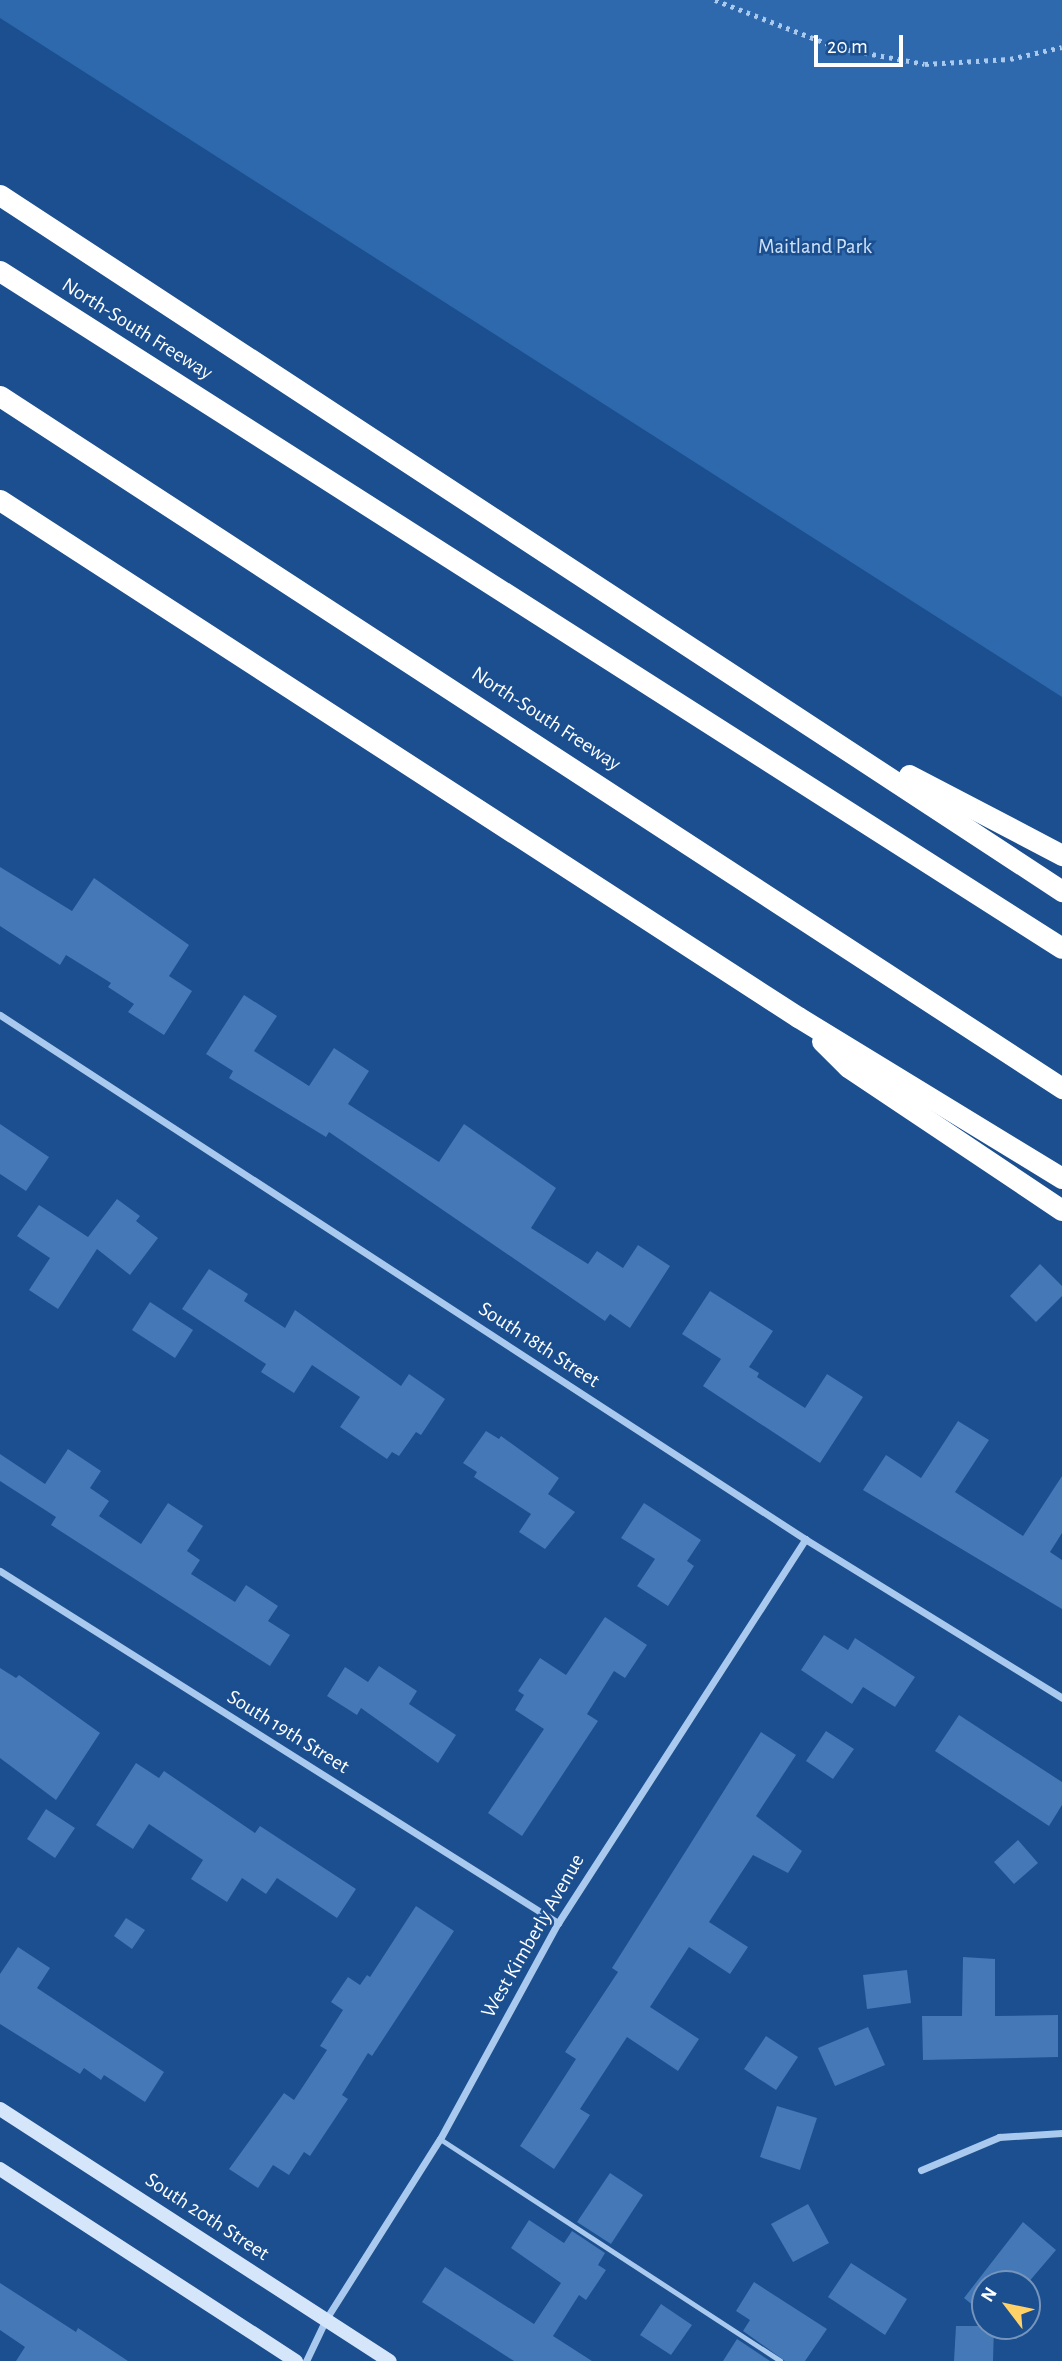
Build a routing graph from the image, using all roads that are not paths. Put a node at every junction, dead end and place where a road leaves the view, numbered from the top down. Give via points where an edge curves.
1 (0, 195) edge
2 (0, 271) edge
3 (0, 396) edge
4 (0, 500) edge
5 (805, 721) junction
6 (1062, 855) edge
7 (1062, 891) edge
8 (1062, 948) edge
9 (0, 1015) edge
10 (798, 1017) junction
11 (1062, 1088) edge
12 (1062, 1178) edge
13 (1062, 1210) edge
14 (805, 1539) junction
15 (0, 1571) edge
16 (1062, 1698) edge
17 (558, 1923) junction
18 (0, 2109) edge
19 (1062, 2133) edge
20 (440, 2138) junction
21 (0, 2169) edge
22 (921, 2170) dead end
23 (326, 2319) junction
24 (296, 2361) edge
25 (306, 2361) edge
26 (390, 2361) edge
27 (779, 2361) edge

1 - 5 highway
2 - 8 highway, North-South Freeway
3 - 11 highway, North-South Freeway
4 - 10 highway
5 - 6 highway
5 - 7 highway
9 - 14 street, South 18th Street
10 - 12 highway
10 - 13 highway via 848,1067
14 - 16 street, South 18th Street
14 - 17 street, West Kimberly Avenue
15 - 17 street, South 19th Street
17 - 20 street, West Kimberly Avenue
18 - 23 street, South 20th Street
19 - 22 street via 999,2137
20 - 23 street, West Kimberly Avenue
20 - 27 lane
21 - 24 street
23 - 25 street, West Kimberly Avenue
23 - 26 street, South 20th Street

